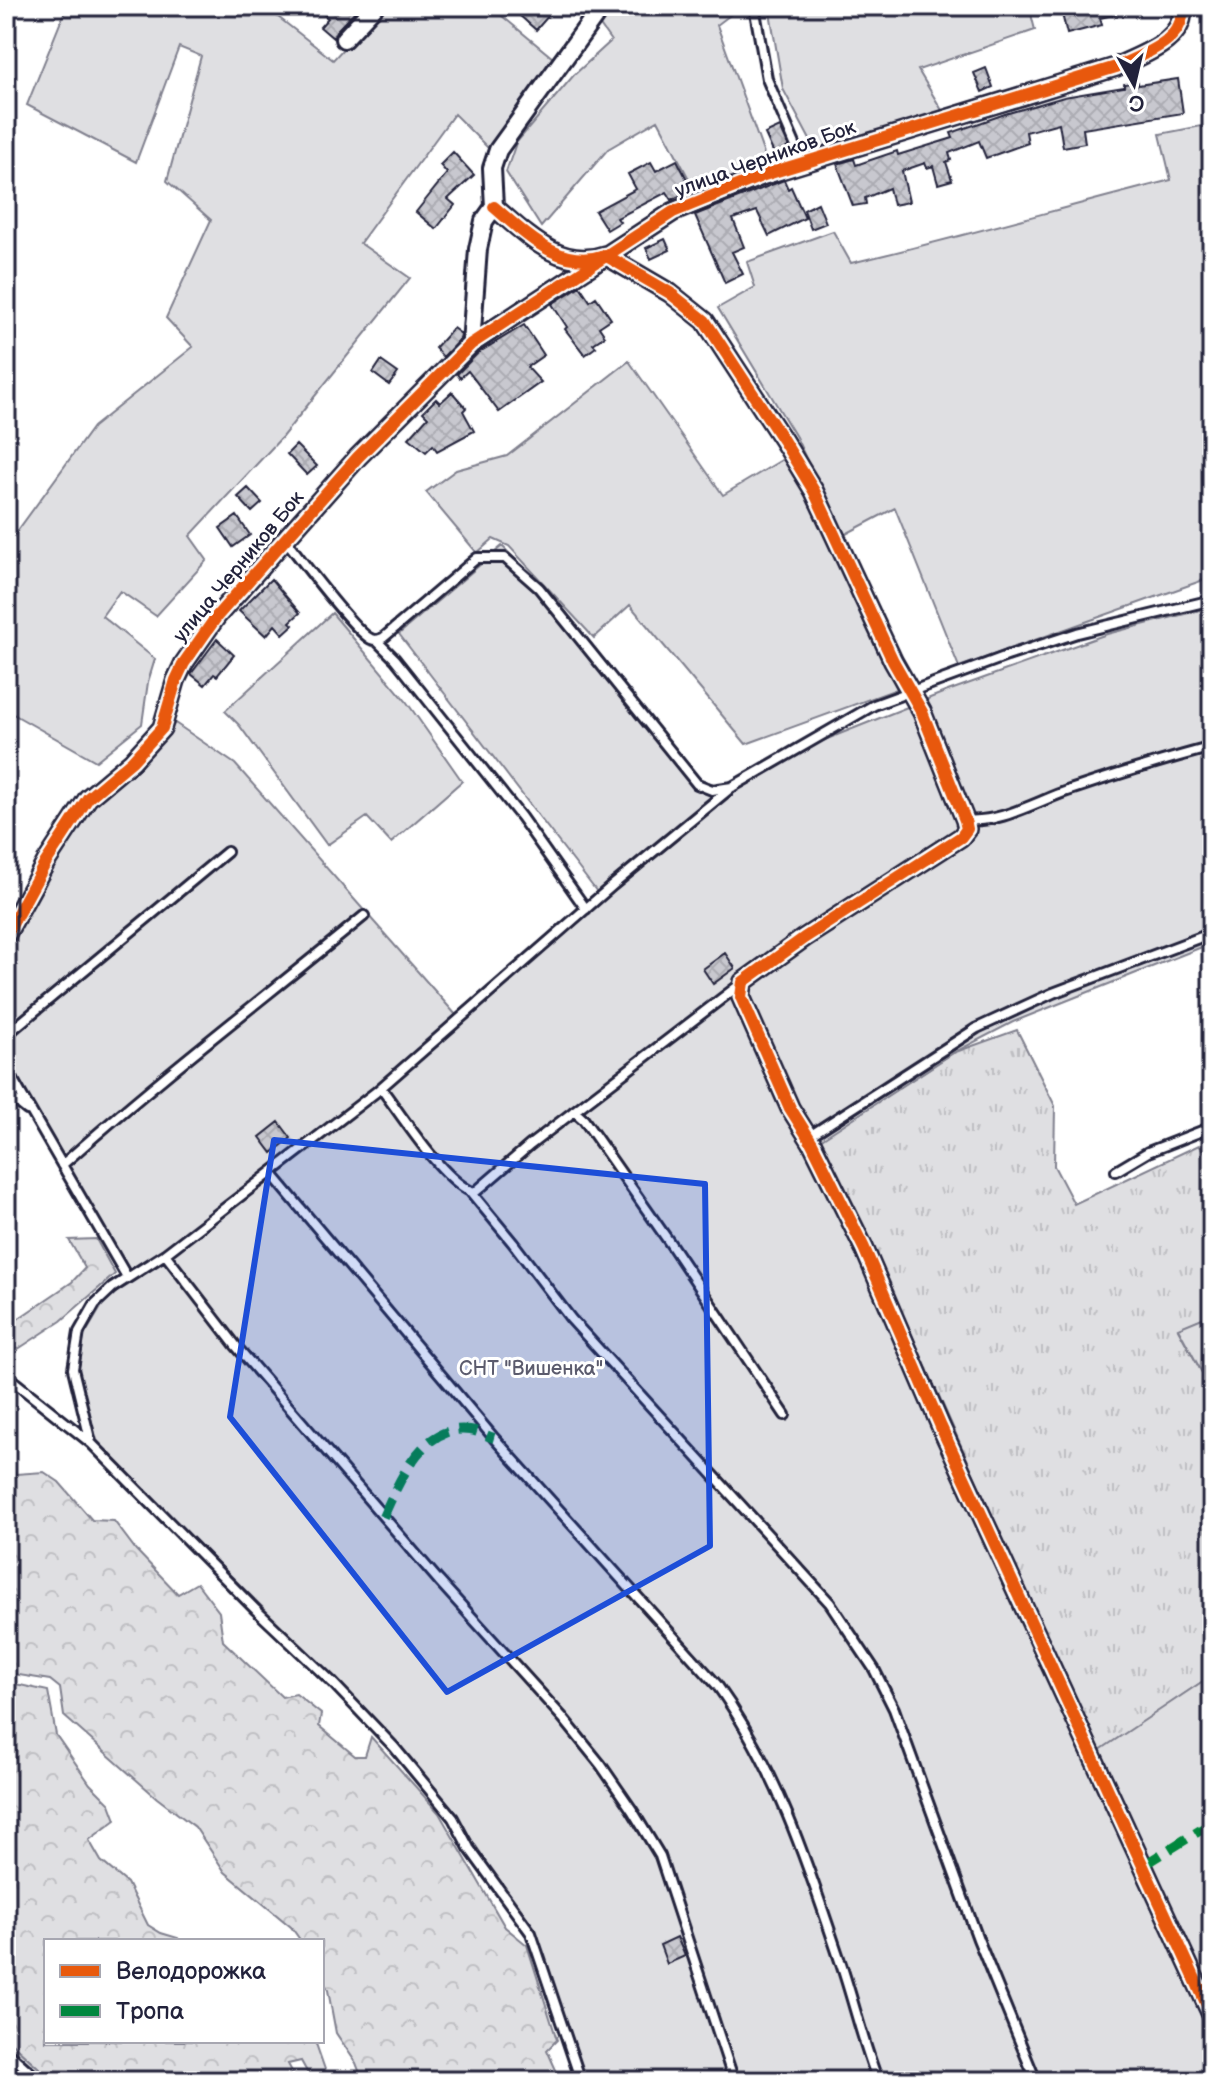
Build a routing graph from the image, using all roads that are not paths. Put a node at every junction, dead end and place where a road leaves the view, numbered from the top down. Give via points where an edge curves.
1 (375, 6) edge
2 (602, 6) edge
3 (754, 6) edge
4 (1182, 6) edge
5 (344, 39) dead end
6 (803, 163) junction
7 (494, 207) junction
8 (605, 255) junction
9 (471, 344) junction
10 (284, 538) junction
11 (1212, 600) edge
12 (376, 640) junction
13 (911, 691) junction
14 (1212, 747) edge
15 (732, 787) junction
16 (965, 820) junction
17 (227, 852) dead end
18 (586, 909) junction
19 (364, 916) dead end
20 (1212, 933) edge
21 (6, 935) edge
22 (743, 982) junction
23 (6, 1035) edge
24 (6, 1068) edge
25 (381, 1088) junction
26 (6, 1093) edge
27 (574, 1111) junction
28 (33, 1115) junction
29 (1212, 1127) edge
30 (808, 1137) junction
31 (62, 1165) junction
32 (1116, 1171) dead end
33 (271, 1173) junction
34 (473, 1194) junction
35 (165, 1254) junction
36 (127, 1277) junction
37 (6, 1372) edge
38 (785, 1415) dead end
39 (91, 1443) junction
40 (1212, 2016) edge
41 (6, 2051) edge
42 (40, 2081) edge
43 (581, 2081) edge
44 (734, 2081) edge
45 (878, 2081) edge
46 (1036, 2081) edge

1 - 5 street
2 - 7 street via 498,150 492,168
3 - 6 lane via 767,79
4 - 6 street, улица Черников Бок via 1175,32 1161,45 1116,67
6 - 8 street, улица Черников Бок via 673,212
7 - 8 street via 562,256 583,261
7 - 9 street via 484,221 478,249
8 - 9 street, улица Черников Бок
8 - 13 street via 670,293 705,321 814,491
9 - 10 street, улица Черников Бок
10 - 12 lane via 347,615
10 - 21 street, улица Черников Бок via 184,663 162,728 88,798
11 - 13 lane via 1077,633
12 - 15 lane via 477,558 505,558 539,588 697,784 712,790
12 - 18 lane via 512,804
13 - 15 lane via 874,705
13 - 16 street
14 - 16 lane via 1013,812 978,822
15 - 18 lane
16 - 22 street via 967,829 952,843
17 - 23 lane
18 - 25 lane
19 - 31 lane
20 - 30 lane via 977,1028
22 - 27 lane
22 - 30 street via 741,997 755,1032
24 - 28 lane
25 - 33 lane
25 - 34 lane via 442,1168
26 - 28 lane
27 - 34 lane
27 - 38 lane
28 - 31 lane
29 - 32 lane
30 - 40 street via 864,1248
31 - 36 lane
33 - 35 lane
33 - 45 lane via 494,1438 717,1685 743,1722 771,1773 812,1879
34 - 46 lane via 571,1319 830,1603 874,1669
35 - 36 lane
35 - 44 lane via 236,1346 563,1718 617,1788 660,1856
36 - 39 lane via 95,1304 79,1332 73,1369
37 - 39 lane
39 - 43 lane via 332,1682 453,1818 531,1933
41 - 42 lane

